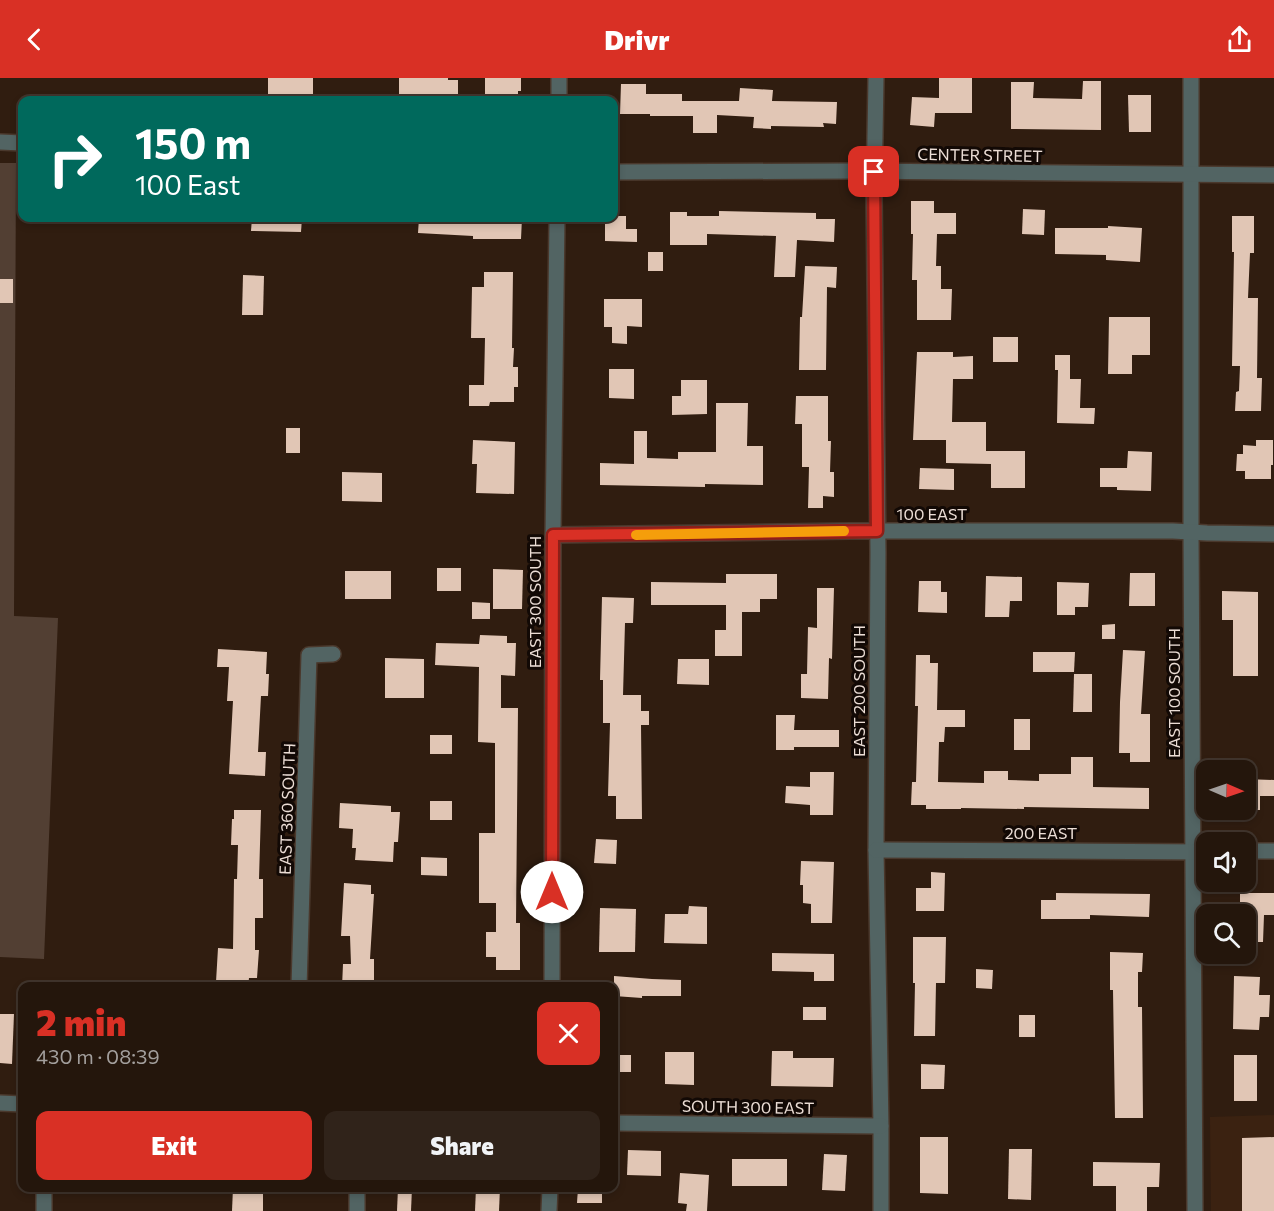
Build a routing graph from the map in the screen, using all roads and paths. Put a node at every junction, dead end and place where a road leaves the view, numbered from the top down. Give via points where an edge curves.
1 (559, 78) edge
2 (876, 78) edge
3 (1191, 78) edge
4 (559, 96) edge
5 (0, 142) edge
6 (18, 143) edge
7 (618, 172) edge
8 (874, 172) junction
9 (1191, 175) junction
10 (1274, 175) edge
11 (557, 222) edge
12 (877, 531) junction
13 (1191, 532) junction
14 (1274, 534) edge
15 (553, 535) junction
16 (333, 654) dead end
17 (1198, 832) edge
18 (876, 850) junction
19 (1256, 851) edge
20 (1274, 851) edge
21 (1196, 852) edge
22 (1199, 892) edge
23 (299, 982) edge
24 (552, 982) edge
25 (0, 1103) edge
26 (18, 1104) edge
27 (618, 1123) edge
28 (881, 1126) junction
29 (44, 1192) edge
30 (357, 1192) edge
31 (550, 1192) edge
32 (44, 1211) edge
33 (357, 1211) edge
34 (549, 1211) edge
35 (881, 1211) edge
36 (1195, 1211) edge

1 - 4 street
2 - 8 street, EAST 200 SOUTH
3 - 9 street, EAST 100 SOUTH
5 - 6 street
7 - 8 street, CENTER STREET
8 - 9 street, CENTER STREET
8 - 12 street, EAST 200 SOUTH
9 - 10 street, CENTER STREET
9 - 13 street, EAST 100 SOUTH
11 - 15 street, EAST 300 SOUTH
12 - 13 street, 100 EAST
12 - 15 street, 100 EAST
12 - 18 street, EAST 200 SOUTH
13 - 14 street, 100 EAST
13 - 17 street, EAST 100 SOUTH
15 - 24 street, EAST 300 SOUTH
16 - 23 street, EAST 360 SOUTH via 309,655
18 - 21 street, 200 EAST
18 - 28 street, EAST 200 SOUTH
19 - 20 street
22 - 36 street, EAST 100 SOUTH
25 - 26 street
27 - 28 street, SOUTH 300 EAST
28 - 35 street, EAST 200 SOUTH
29 - 32 street
30 - 33 street
31 - 34 street

